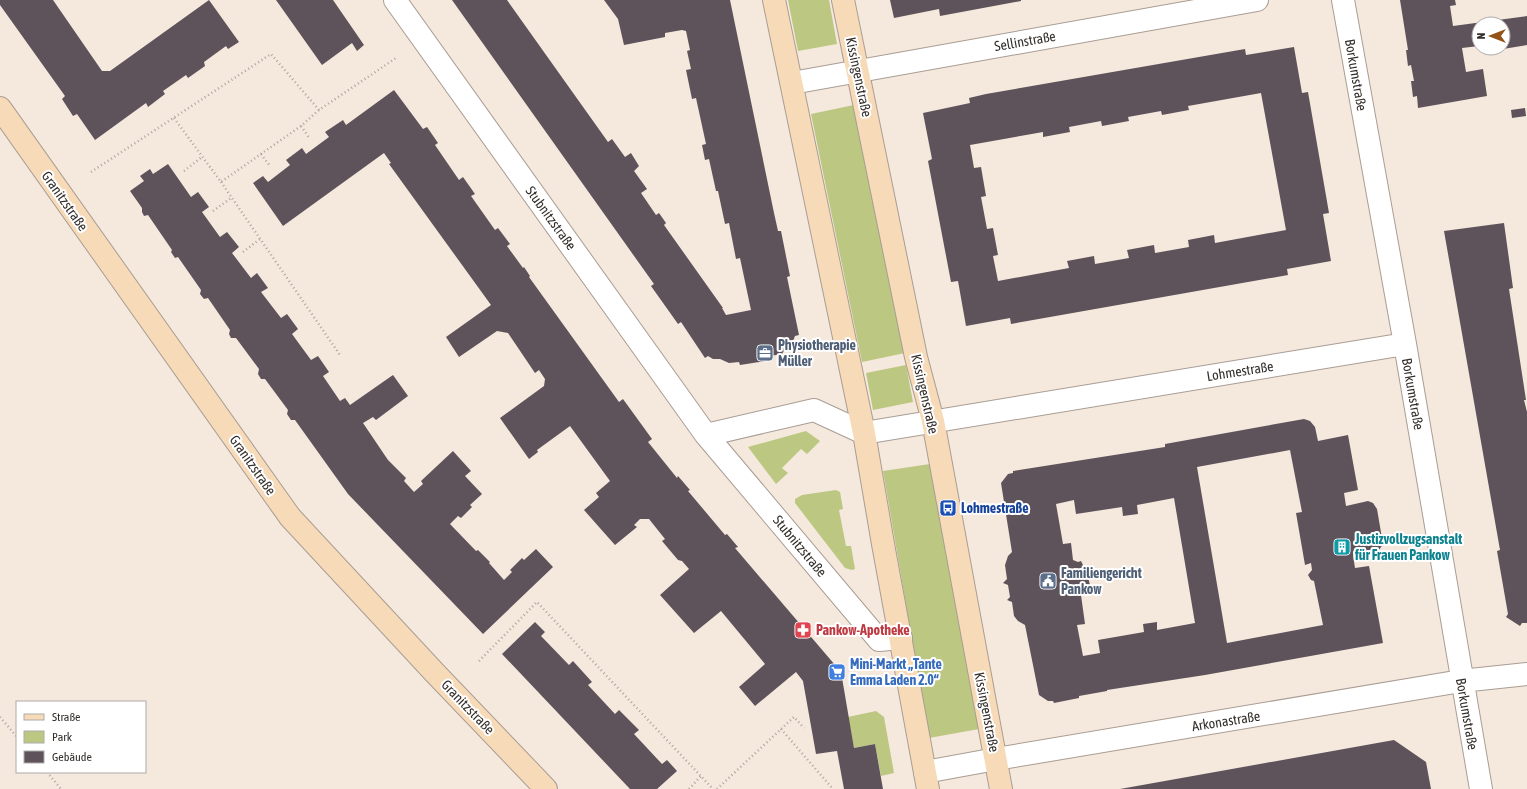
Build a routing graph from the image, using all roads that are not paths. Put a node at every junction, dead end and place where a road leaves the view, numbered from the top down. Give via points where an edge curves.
1 (395, 0) edge
2 (774, 0) edge
3 (843, 0) edge
4 (1257, 0) edge
5 (1343, 0) edge
6 (858, 71) junction
7 (792, 83) junction
8 (0, 108) edge
9 (1405, 344) junction
10 (933, 421) junction
11 (864, 433) junction
12 (706, 435) junction
13 (901, 638) junction
14 (1527, 674) edge
15 (1461, 681) junction
16 (996, 759) junction
17 (927, 781) edge
18 (546, 789) edge
19 (1001, 789) edge
20 (1481, 789) edge

1 - 12 street, Stubnitzstraße
2 - 7 street
3 - 6 street, Kissingenstraße
4 - 6 street, Sellinstraße
5 - 9 street, Borkumstraße
6 - 7 street, Sellinstraße
6 - 10 street, Kissingenstraße via 916,357
7 - 11 street
8 - 18 street, Granitzstraße via 290,517
9 - 10 street, Lohmestraße
9 - 15 street, Borkumstraße
10 - 11 street
10 - 16 street, Kissingenstraße
11 - 12 street via 814,410
11 - 13 street
12 - 13 street, Stubnitzstraße via 879,640
13 - 17 street
14 - 15 street, Arkonastraße
15 - 16 street, Arkonastraße
15 - 20 street, Borkumstraße
16 - 17 street, Arkonastraße
16 - 19 street, Kissingenstraße

